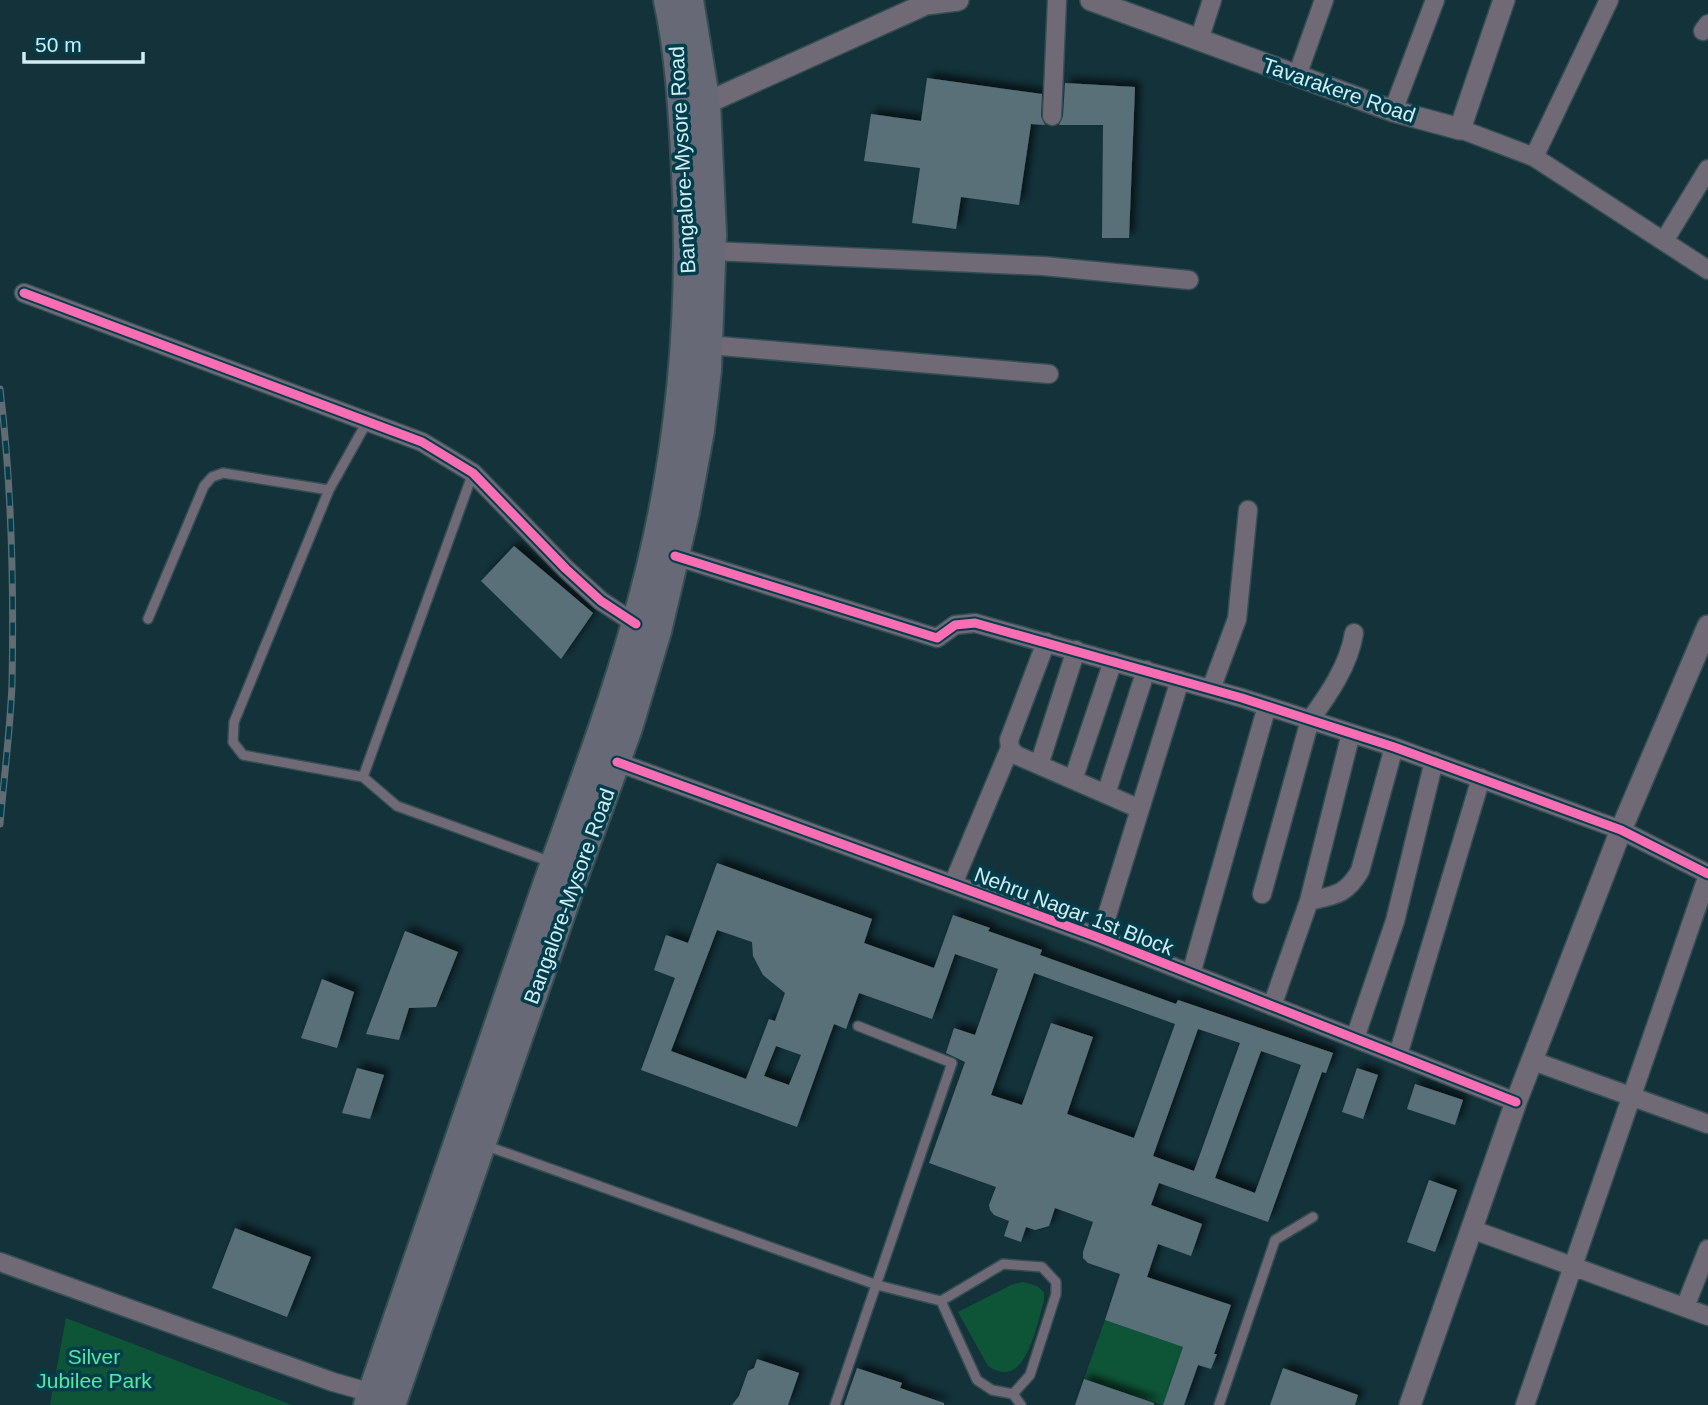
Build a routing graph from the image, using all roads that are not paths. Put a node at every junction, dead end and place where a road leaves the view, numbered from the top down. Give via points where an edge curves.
1 (668, 0) edge
2 (688, 0) edge
3 (958, 0) edge
4 (1057, 0) edge
5 (1212, 0) edge
6 (1324, 0) edge
7 (1435, 0) edge
8 (1504, 0) edge
9 (1608, 0) edge
10 (1099, 1) edge
11 (925, 2) edge
12 (1199, 40) junction
13 (1297, 76) junction
14 (695, 109) junction
15 (1394, 111) junction
16 (1052, 116) dead end
17 (1460, 130) junction
18 (1534, 157) junction
19 (1708, 169) edge
20 (1664, 241) junction
21 (712, 251) junction
22 (1708, 270) edge
23 (1188, 280) dead end
24 (24, 293) dead end
25 (708, 345) junction
26 (1049, 374) dead end
27 (367, 422) junction
28 (473, 473) junction
29 (329, 490) junction
30 (1248, 510) dead end
31 (675, 556) junction
32 (148, 619) dead end
33 (636, 624) junction
34 (1708, 626) edge
35 (1354, 633) dead end
36 (1046, 642) junction
37 (1076, 650) junction
38 (1113, 661) junction
39 (1146, 670) junction
40 (1180, 680) junction
41 (1212, 689) junction
42 (1268, 706) junction
43 (1310, 720) junction
44 (1351, 733) junction
45 (1395, 747) junction
46 (1010, 748) junction
47 (1434, 761) junction
48 (617, 762) junction
49 (1039, 765) junction
50 (363, 777) junction
51 (1481, 778) junction
52 (1073, 780) junction
53 (1106, 794) junction
54 (1140, 809) junction
55 (1621, 830) junction
56 (565, 868) junction
57 (1707, 881) edge
58 (953, 884) junction
59 (1262, 894) dead end
60 (1309, 901) junction
61 (1100, 938) junction
62 (1191, 974) junction
63 (1272, 1006) junction
64 (858, 1026) dead end
65 (1355, 1038) junction
66 (1398, 1055) junction
67 (1532, 1061) junction
68 (1632, 1097) junction
69 (1516, 1101) junction
70 (1708, 1124) edge
71 (471, 1140) junction
72 (1313, 1217) dead end
73 (1471, 1229) junction
74 (1708, 1250) edge
75 (0, 1262) edge
76 (1572, 1266) junction
77 (877, 1285) junction
78 (941, 1301) junction
79 (1685, 1307) junction
80 (1708, 1316) edge
81 (1013, 1394) junction
82 (386, 1402) edge
83 (1415, 1404) edge
84 (835, 1405) edge
85 (1021, 1405) edge
86 (1219, 1405) edge
87 (1525, 1405) edge

1 - 14 main road, Bangalore-Mysore Road
2 - 14 main road, Bangalore-Mysore Road
3 - 11 street
4 - 16 street
5 - 12 street
6 - 13 street
7 - 15 street
8 - 17 street
9 - 18 street
10 - 12 street, Tavarakere Road
11 - 14 street
12 - 13 street, Tavarakere Road
13 - 15 street, Tavarakere Road
14 - 21 main road, Bangalore-Mysore Road
14 - 33 main road, Bangalore-Mysore Road via 689,275 677,422
15 - 17 street, Tavarakere Road
17 - 18 street
18 - 20 street
19 - 20 street
20 - 22 street
21 - 23 street via 1043,266
21 - 25 main road, Bangalore-Mysore Road
24 - 27 street
25 - 26 street
25 - 31 main road, Bangalore-Mysore Road via 700,430
27 - 28 street via 422,442
27 - 29 lane
28 - 33 street via 566,569 601,601
28 - 50 lane
29 - 32 lane via 223,473 212,477 204,486
29 - 50 lane via 234,722 233,742 243,755
30 - 41 street via 1237,619
31 - 36 street via 937,638 955,625 975,623
31 - 48 main road, Bangalore-Mysore Road
33 - 56 main road, Bangalore-Mysore Road
34 - 55 street
35 - 43 street via 1351,650 1328,696
36 - 37 street
36 - 46 street via 1009,740
37 - 38 street
37 - 49 street
38 - 39 street
38 - 52 street
39 - 40 street
39 - 53 street
40 - 41 street
40 - 54 street
41 - 42 street
42 - 43 street
42 - 62 street
43 - 44 street
43 - 59 street
44 - 45 street
44 - 60 street
45 - 47 street
45 - 60 street via 1360,871 1341,893
46 - 49 street
46 - 58 street
47 - 51 street
47 - 65 street via 1395,921
48 - 56 main road, Bangalore-Mysore Road
48 - 58 street, Nehru Nagar 1st Block
49 - 52 street
50 - 56 lane via 397,806
51 - 55 street
51 - 66 street
52 - 53 street
53 - 54 street
54 - 61 street
55 - 57 street
55 - 67 street
56 - 71 main road, Bangalore-Mysore Road
57 - 68 street
58 - 61 street, Nehru Nagar 1st Block
60 - 63 street
61 - 62 street, Nehru Nagar 1st Block
62 - 63 street, Nehru Nagar 1st Block
63 - 65 street, Nehru Nagar 1st Block
64 - 77 lane via 952,1063
65 - 66 street, Nehru Nagar 1st Block
66 - 69 street, Nehru Nagar 1st Block
67 - 68 street
67 - 69 street
68 - 70 street
68 - 76 street
69 - 73 street
71 - 77 lane
71 - 82 main road, Bangalore-Mysore Road
72 - 86 lane via 1276,1240
73 - 76 street
73 - 83 street
74 - 79 street
75 - 82 street
76 - 79 street
76 - 87 street
77 - 78 lane
77 - 84 lane
78 - 81 lane via 977,1380 992,1390
78 - 81 lane via 1003,1264 1042,1267 1056,1282 1030,1375
79 - 80 street
81 - 85 lane

